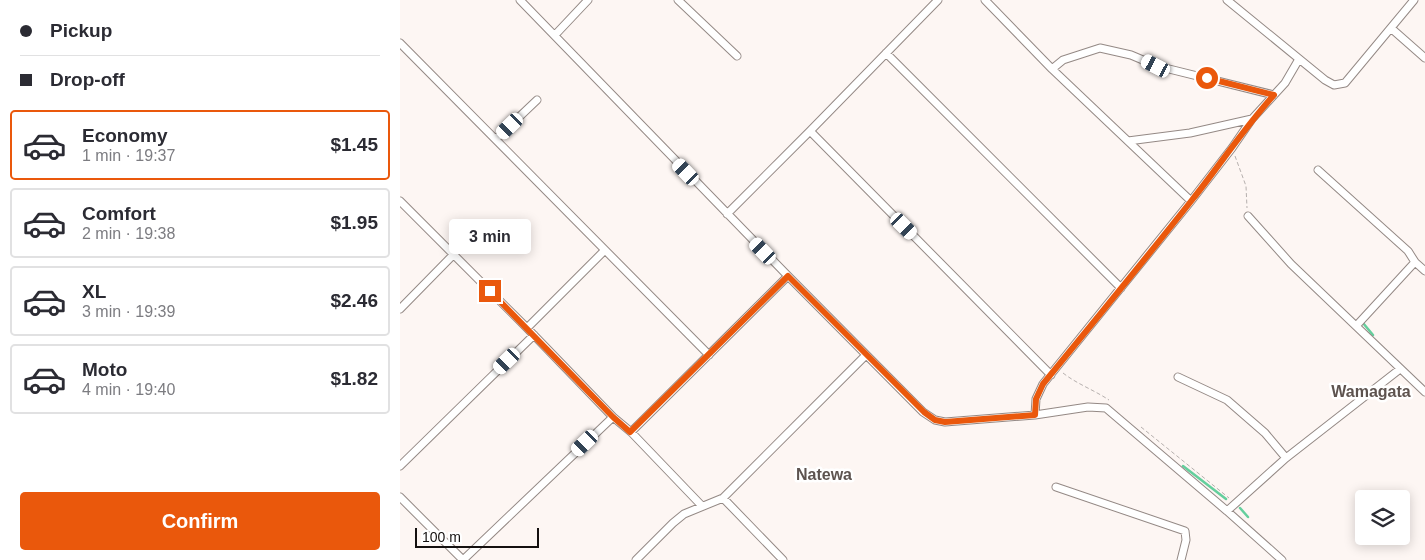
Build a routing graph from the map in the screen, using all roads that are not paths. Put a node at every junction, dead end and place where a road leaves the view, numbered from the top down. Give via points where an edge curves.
1 (520, 0) edge
2 (588, 0) edge
3 (678, 0) edge
4 (938, 0) edge
5 (985, 0) edge
6 (1227, 0) edge
7 (1414, 0) edge
8 (1392, 29) junction
9 (555, 35) junction
10 (400, 44) edge
11 (886, 53) junction
12 (737, 56) dead end
13 (1425, 58) edge
14 (1299, 59) junction
15 (1052, 68) junction
16 (1274, 95) junction
17 (537, 100) dead end
18 (1252, 119) junction
19 (810, 131) junction
20 (496, 139) junction
21 (1128, 141) junction
22 (1318, 170) dead end
23 (400, 201) edge
24 (1191, 201) junction
25 (727, 214) junction
26 (1248, 216) road end
27 (605, 250) junction
28 (454, 255) junction
29 (1415, 262) junction
30 (1425, 271) edge
31 (788, 276) junction
32 (1121, 288) junction
33 (400, 309) edge
34 (1357, 325) junction
35 (527, 328) junction
36 (534, 335) junction
37 (710, 355) junction
38 (866, 355) junction
39 (1400, 369) junction
40 (1051, 375) junction
41 (1178, 377) dead end
42 (1425, 392) edge
43 (1035, 415) junction
44 (613, 417) junction
45 (630, 432) junction
46 (1286, 458) junction
47 (400, 466) edge
48 (1056, 487) dead end
49 (400, 497) edge
50 (724, 498) junction
51 (702, 506) junction
52 (1227, 511) junction
53 (463, 560) edge
54 (636, 560) edge
55 (783, 560) edge
56 (1181, 560) edge
57 (1282, 560) edge

1 - 9 street
2 - 9 street
3 - 12 street
4 - 11 street
5 - 15 street
6 - 14 street
7 - 8 street
8 - 13 street
8 - 14 street via 1345,83 1334,85
9 - 25 street
10 - 20 street
11 - 19 street
11 - 32 street
14 - 16 street
15 - 16 street via 1063,60 1100,48 1156,66
15 - 21 street
16 - 18 street
17 - 20 street
18 - 21 street via 1190,133
18 - 24 street
19 - 25 street
19 - 40 street
20 - 27 street
21 - 24 street
22 - 29 street via 1408,251
23 - 28 street
24 - 32 street
25 - 31 street
26 - 34 street via 1291,264
27 - 35 street
27 - 37 street
28 - 33 street
28 - 35 street
29 - 30 street
29 - 34 street
31 - 37 street
31 - 38 street
32 - 40 street
34 - 39 street
35 - 36 street
36 - 44 street
36 - 47 street
37 - 45 street
38 - 43 street via 935,420
38 - 50 street
39 - 42 street
39 - 46 street
40 - 43 street via 1036,399
41 - 46 street via 1227,400 1265,433
43 - 52 street via 1088,407 1106,408
44 - 45 street
44 - 53 street
45 - 51 street
46 - 52 street
48 - 56 street via 1185,531
49 - 53 street
50 - 51 street
50 - 55 street
51 - 54 street via 684,514
52 - 57 street

